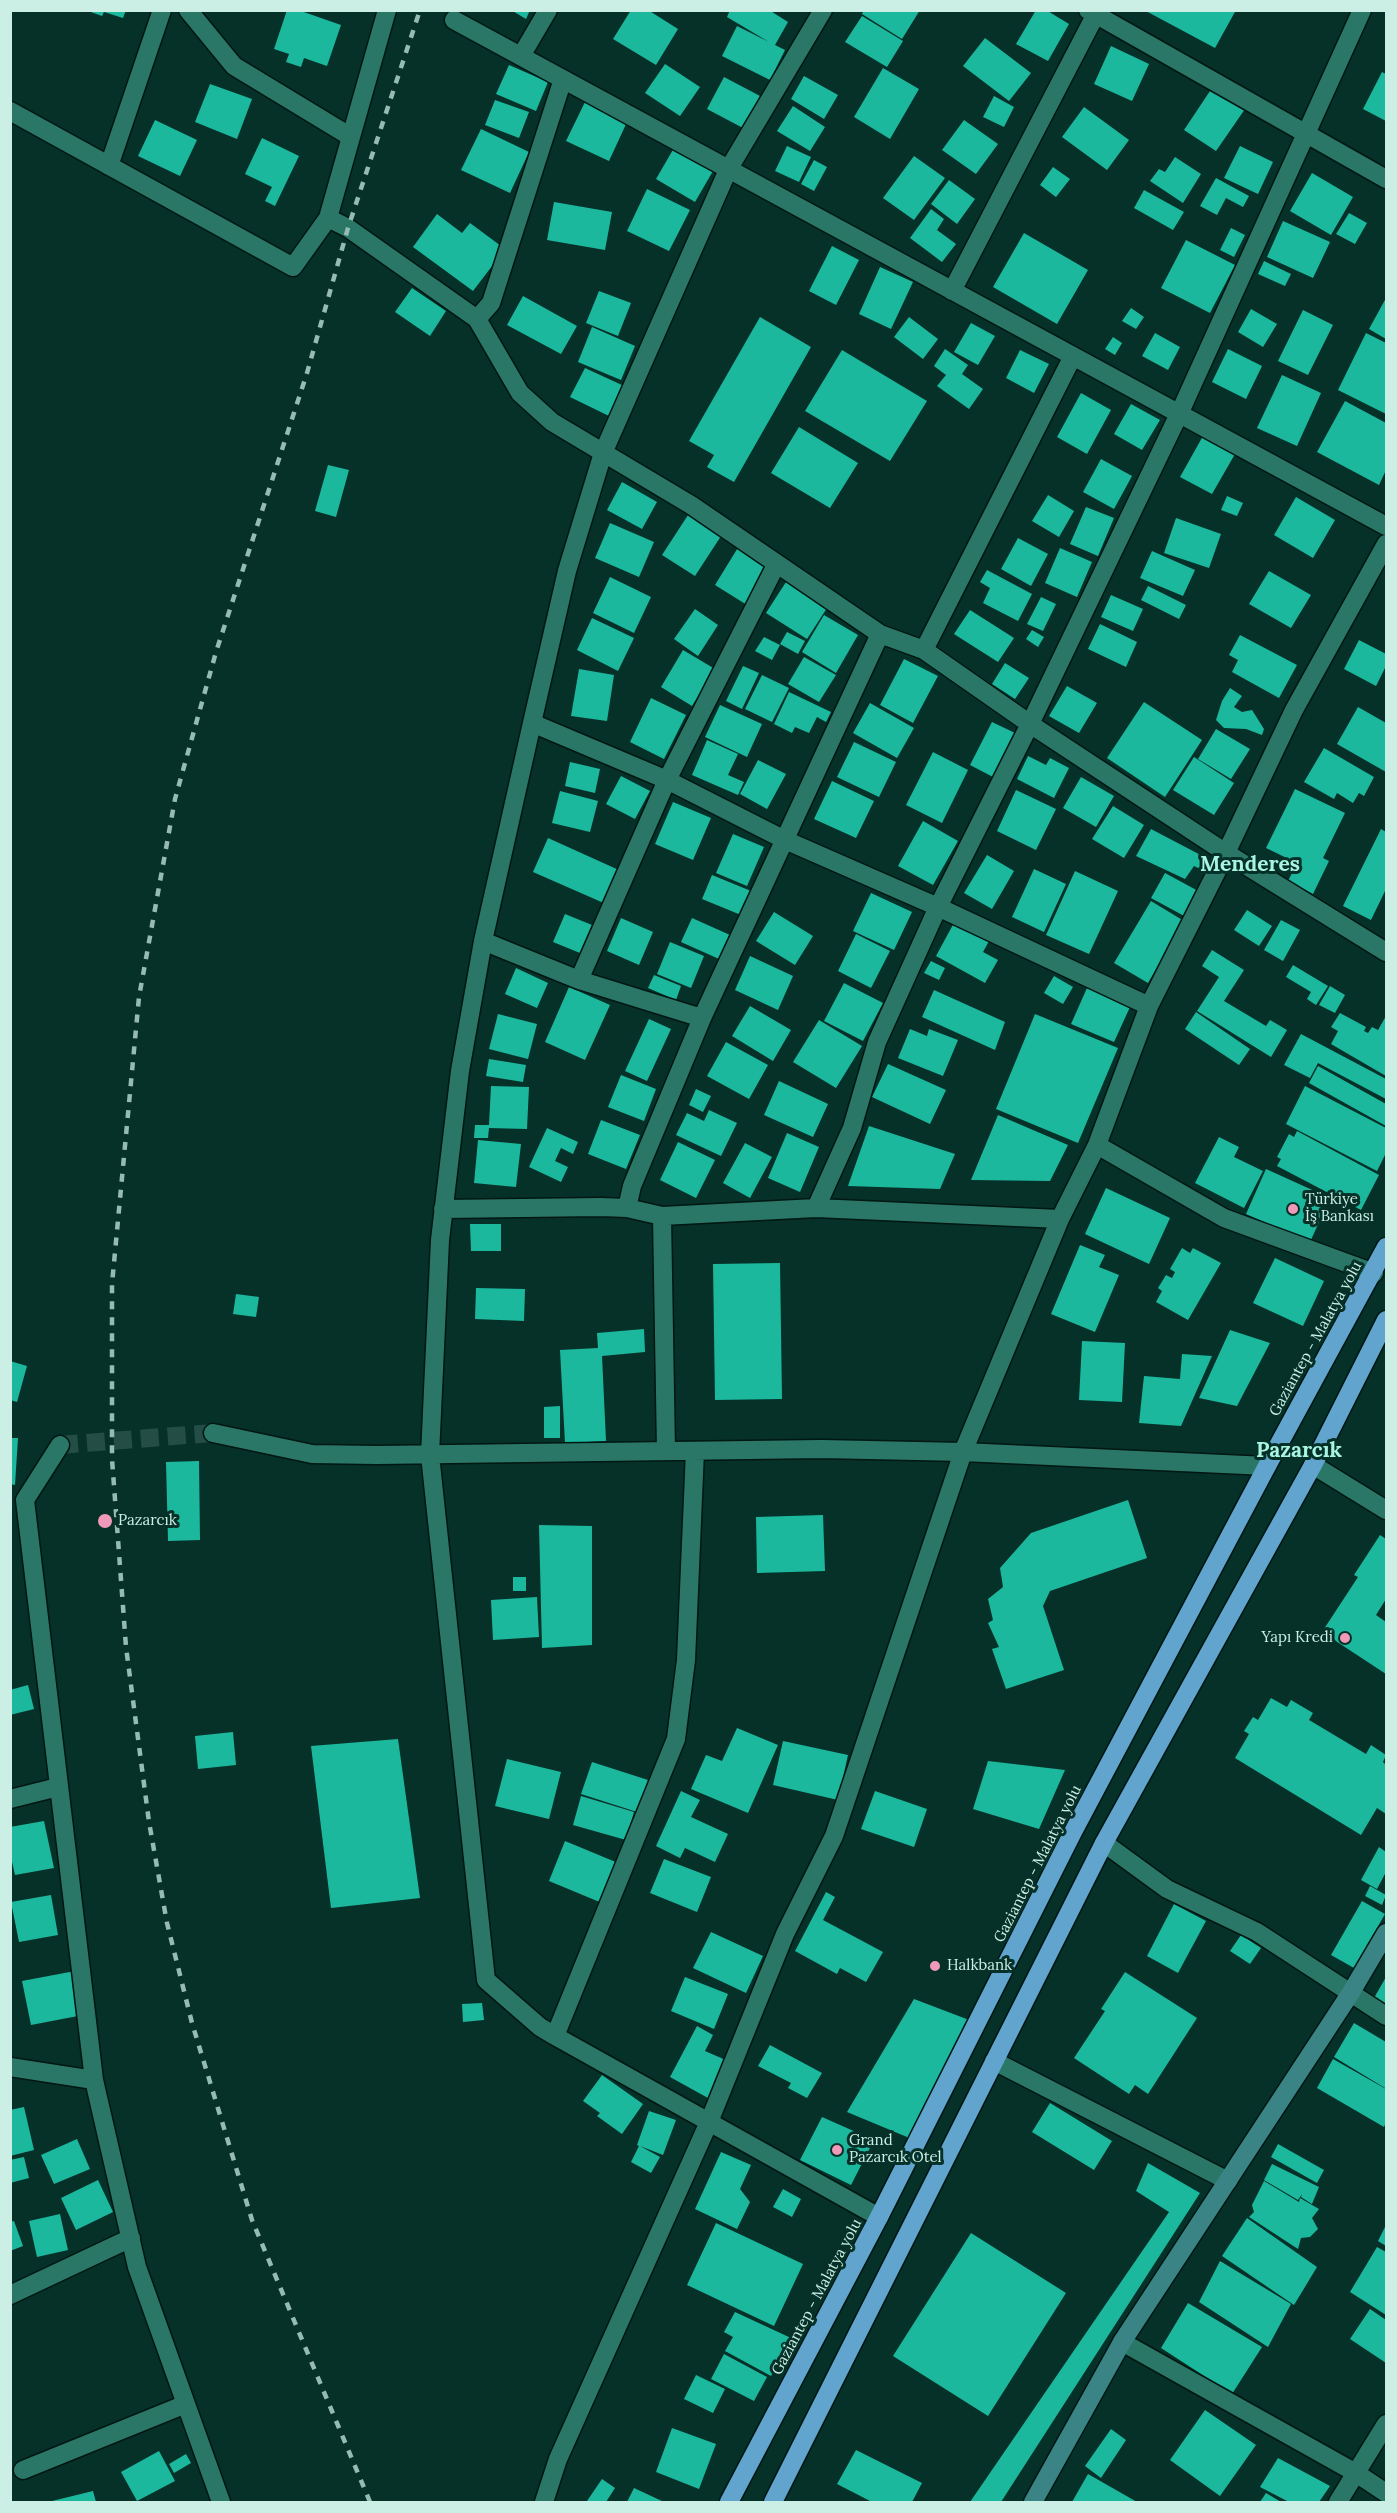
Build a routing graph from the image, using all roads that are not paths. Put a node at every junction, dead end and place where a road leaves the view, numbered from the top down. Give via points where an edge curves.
1 (162, 10) edge
2 (188, 10) edge
3 (387, 10) edge
4 (548, 10) edge
5 (823, 10) edge
6 (1362, 10) edge
7 (1094, 12) edge
8 (454, 20) dead end
9 (521, 56) junction
10 (563, 79) junction
11 (10, 111) edge
12 (1305, 133) junction
13 (351, 137) junction
14 (110, 166) junction
15 (728, 170) junction
16 (1386, 179) edge
17 (328, 218) junction
18 (952, 291) junction
19 (477, 319) junction
20 (1073, 356) junction
21 (1180, 412) junction
22 (603, 453) junction
23 (1386, 526) edge
24 (1386, 544) edge
25 (776, 565) junction
26 (880, 634) junction
27 (924, 650) junction
28 (532, 723) junction
29 (1029, 724) junction
30 (667, 780) junction
31 (785, 840) junction
32 (1226, 853) junction
33 (938, 906) junction
34 (483, 941) junction
35 (1386, 952) edge
36 (579, 980) junction
37 (1149, 1006) junction
38 (702, 1018) junction
39 (1096, 1145) junction
40 (627, 1208) junction
41 (816, 1208) junction
42 (443, 1209) junction
43 (662, 1216) junction
44 (1060, 1219) junction
45 (1386, 1246) edge
46 (1374, 1273) junction
47 (1386, 1320) edge
48 (213, 1433) tunnel mouth
49 (60, 1445) dead end
50 (666, 1451) junction
51 (695, 1451) junction
52 (963, 1452) junction
53 (430, 1455) junction
54 (1313, 1465) junction
55 (1267, 1466) junction
56 (18, 1501) edge
57 (1386, 1510) edge
58 (58, 1787) junction
59 (10, 1799) edge
60 (1104, 1843) junction
61 (1386, 1933) edge
62 (1350, 1994) junction
63 (1386, 2016) edge
64 (555, 2036) junction
65 (994, 2061) junction
66 (10, 2067) edge
67 (94, 2080) junction
68 (709, 2122) junction
69 (1228, 2181) junction
70 (879, 2217) junction
71 (131, 2238) junction
72 (10, 2295) edge
73 (1122, 2342) junction
74 (186, 2404) junction
75 (1386, 2424) edge
76 (24, 2470) dead end
77 (1356, 2473) junction
78 (1386, 2493) edge
79 (221, 2502) edge
80 (544, 2502) edge
81 (729, 2502) edge
82 (773, 2502) edge
83 (1034, 2502) edge
84 (1338, 2502) edge

1 - 14 street
2 - 13 street via 234,66
3 - 13 street
4 - 9 street
5 - 15 street
6 - 12 street
7 - 12 street
7 - 18 street
8 - 9 street
9 - 10 street
10 - 15 street
10 - 19 street via 491,303
11 - 14 street
12 - 16 street
12 - 21 street
13 - 17 street
14 - 17 street via 293,267
15 - 18 street
15 - 22 street
17 - 19 street
18 - 20 street
19 - 22 street via 520,393 552,422
20 - 21 street
20 - 27 street
21 - 23 street
21 - 29 street
22 - 25 street via 691,505
22 - 28 street via 567,571
24 - 32 street via 1294,710
25 - 26 street
25 - 30 street
26 - 27 street
26 - 31 street
27 - 29 street
28 - 30 street
28 - 34 street
29 - 32 street
29 - 33 street
30 - 31 street
30 - 36 street
31 - 33 street
31 - 38 street
32 - 35 street
32 - 37 street
33 - 37 street
33 - 41 street via 877,1042 852,1128
34 - 36 street
34 - 42 street via 460,1071
36 - 38 street
37 - 39 street
38 - 40 street via 632,1186
39 - 44 street
39 - 46 street via 1224,1218
40 - 42 street
40 - 43 street
41 - 43 street
41 - 44 street
42 - 53 street
43 - 50 street
44 - 52 street
45 - 46 highway, Gaziantep - Malatya yolu
46 - 55 highway, Gaziantep - Malatya yolu
47 - 54 highway
48 - 53 street via 312,1454
49 - 56 street
50 - 51 street
50 - 53 street
51 - 52 street
51 - 64 street via 686,1660 676,1739
52 - 55 street
52 - 68 street via 834,1836 785,1934
53 - 64 street via 486,1980
54 - 57 street
54 - 60 highway
55 - 70 highway, Gaziantep - Malatya yolu via 1079,1821
56 - 58 street
58 - 59 street
58 - 67 street
60 - 62 street via 1167,1889 1257,1932
60 - 65 highway
61 - 62 street
62 - 63 street
62 - 69 street
64 - 68 street
65 - 69 street
65 - 82 highway
66 - 67 street
67 - 71 street
68 - 70 street
68 - 80 street via 558,2459
69 - 73 street
70 - 81 highway, Gaziantep - Malatya yolu
71 - 72 street
71 - 74 street via 137,2267
73 - 77 street
73 - 83 street
74 - 76 street
74 - 79 street
75 - 77 street
77 - 78 street
77 - 84 street

